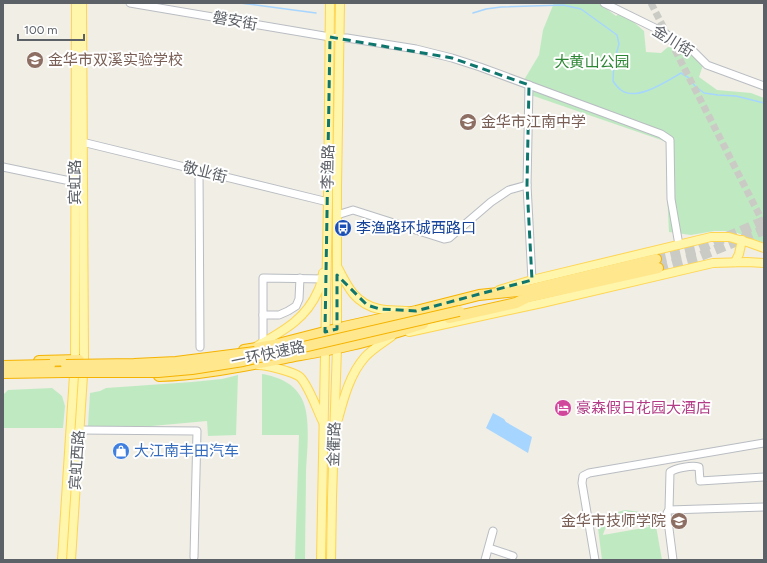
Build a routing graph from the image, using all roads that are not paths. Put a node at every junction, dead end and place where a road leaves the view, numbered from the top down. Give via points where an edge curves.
1 (76, 3) edge
2 (82, 3) edge
3 (130, 3) edge
4 (330, 3) edge
5 (340, 3) edge
6 (604, 3) edge
7 (330, 37) junction
8 (340, 38) junction
9 (529, 85) junction
10 (764, 86) edge
11 (82, 142) junction
12 (3, 167) edge
13 (199, 170) junction
14 (76, 182) junction
15 (526, 185) junction
16 (328, 202) junction
17 (337, 215) junction
18 (742, 240) junction
19 (679, 245) junction
20 (764, 248) edge
21 (736, 262) junction
22 (764, 263) edge
23 (657, 264) tunnel mouth
24 (337, 265) junction
25 (300, 278) junction
26 (324, 279) junction
27 (532, 280) junction
28 (528, 294) junction
29 (479, 295) junction
30 (459, 308) junction
31 (416, 311) junction
32 (263, 314) junction
33 (337, 329) junction
34 (325, 332) junction
35 (395, 333) junction
36 (258, 346) junction
37 (200, 347) dead end
38 (337, 348) junction
39 (325, 350) junction
40 (80, 360) junction
41 (3, 361) edge
42 (248, 365) junction
43 (3, 366) edge
44 (3, 373) edge
45 (3, 377) edge
46 (79, 377) junction
47 (324, 424) junction
48 (79, 430) junction
49 (334, 432) junction
50 (764, 443) edge
51 (764, 477) edge
52 (764, 507) edge
53 (669, 510) junction
54 (493, 531) dead end
55 (488, 548) junction
56 (513, 556) dead end
57 (194, 557) dead end
58 (62, 560) edge
59 (71, 560) edge
60 (321, 560) edge
61 (331, 560) edge
62 (485, 560) edge
63 (595, 560) edge
64 (673, 560) edge

1 - 14 main road, 宾虹路
2 - 11 main road, 宾虹路
3 - 7 street, 磐安街
4 - 7 main road, 李渔路
5 - 8 main road, 李渔路
6 - 10 street, 金川街 via 659,30 691,49 707,64
7 - 8 street, 磐安街
7 - 16 main road, 李渔路
8 - 9 street, 磐安街 via 416,49 452,58
8 - 17 main road, 李渔路
9 - 15 street
9 - 19 street, 磐安街 via 661,134 670,140 670,199
11 - 13 street, 敬业街
11 - 40 main road, 宾虹路
12 - 14 street
13 - 16 street, 敬业街
13 - 37 street
14 - 40 main road, 宾虹路
15 - 17 street via 508,190 449,238 354,210
15 - 27 street
16 - 26 main road, 李渔路
17 - 24 main road, 李渔路
18 - 19 main road via 711,237
18 - 20 main road
18 - 21 main road
19 - 27 main road
21 - 22 main road
21 - 35 main road via 713,264 412,332
23 - 28 highway
24 - 31 main road via 348,288 367,305 380,309
24 - 33 main road, 李渔路
25 - 26 street
25 - 32 street via 296,306 279,315
25 - 32 street via 263,278
26 - 34 main road, 李渔路
26 - 36 main road via 307,311 289,328
27 - 29 main road
28 - 29 highway
28 - 30 highway, 一环快速路
28 - 35 highway via 516,303
29 - 31 highway
30 - 43 highway, 一环快速路, bridge via 261,351 176,362
30 - 44 highway, 一环快速路, bridge via 243,360 192,369 158,372
31 - 33 highway
32 - 36 street
33 - 34 highway
33 - 38 main road, 金衢路
34 - 36 highway via 274,345
34 - 39 main road, 金衢路
35 - 38 highway
35 - 49 main road via 366,356 357,368 349,381
36 - 40 highway via 221,354 163,360
38 - 39 highway
38 - 49 main road, 金衢路
39 - 42 highway
39 - 47 main road, 金衢路
40 - 41 highway
40 - 46 main road, 宾虹西路
42 - 46 highway via 175,376
42 - 47 main road via 261,364 300,376
45 - 46 highway
46 - 48 main road, 宾虹西路
46 - 58 main road, 宾虹西路
47 - 60 main road, 金衢路
48 - 57 street via 197,431
48 - 59 main road, 宾虹西路
49 - 61 main road, 金衢路
50 - 63 street via 583,476
51 - 53 street via 700,481 699,467 674,470 670,472
52 - 53 street
53 - 64 street via 666,513
54 - 55 street
55 - 56 street
55 - 62 street

